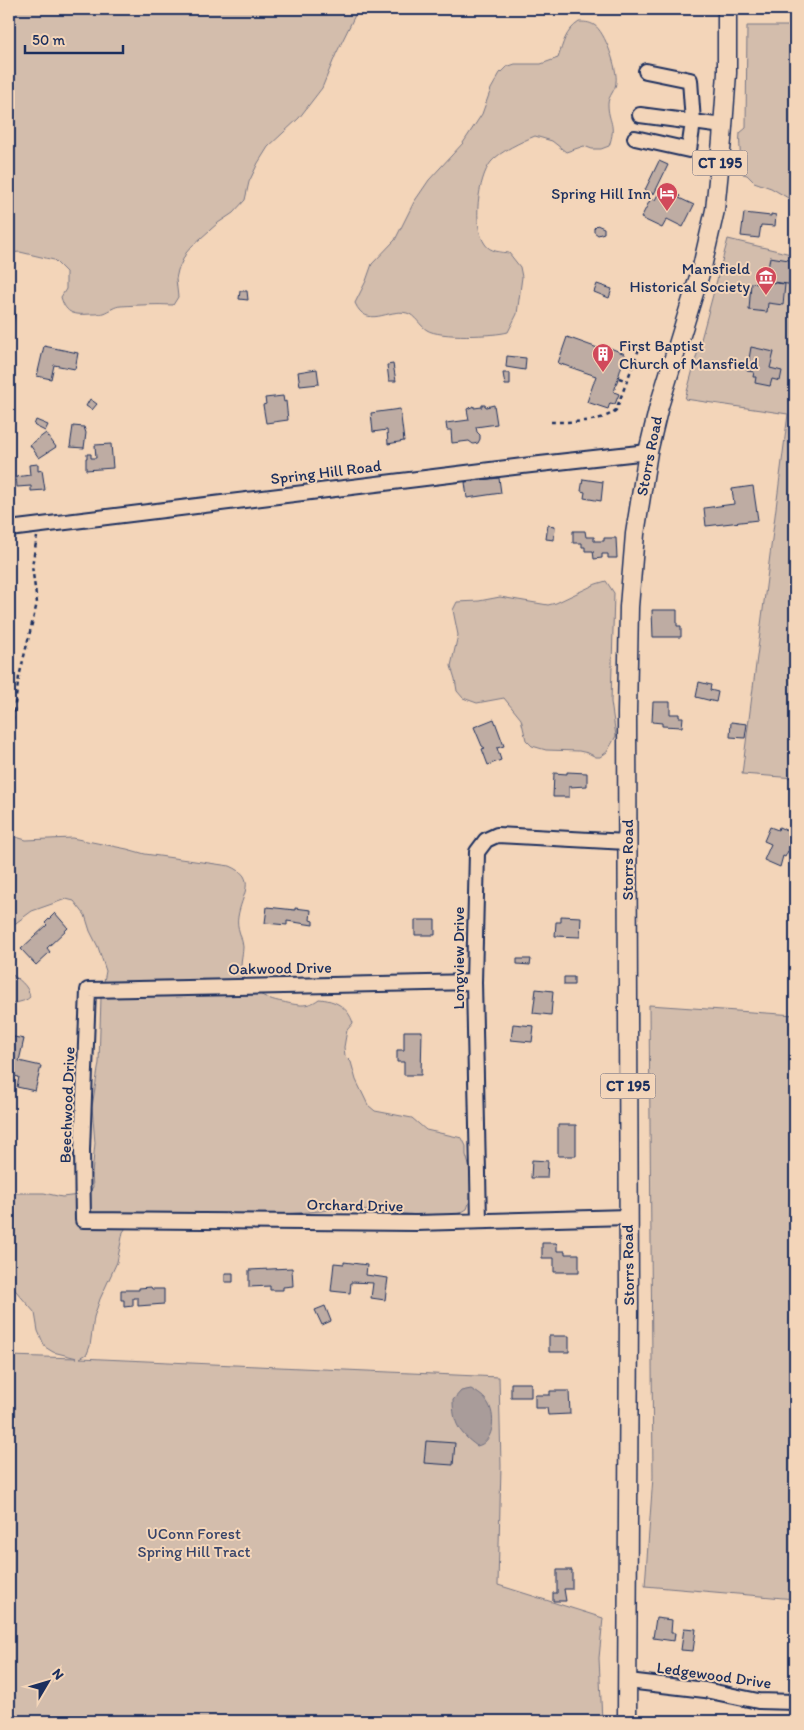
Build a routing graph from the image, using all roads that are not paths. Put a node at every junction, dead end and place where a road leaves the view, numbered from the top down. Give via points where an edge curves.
1 (727, 9) edge
2 (646, 71) dead end
3 (640, 115) dead end
4 (692, 122) junction
5 (723, 126) junction
6 (634, 138) dead end
7 (648, 452) junction
8 (9, 529) edge
9 (627, 842) junction
10 (474, 982) junction
11 (88, 990) joint
12 (628, 1217) junction
13 (83, 1220) joint
14 (478, 1221) junction
15 (628, 1681) junction
16 (795, 1702) edge
17 (627, 1721) edge

1 - 5 main road, Storrs Road / CT 195
2 - 4 street via 690,80
3 - 4 street
4 - 5 street
4 - 6 street via 688,150
5 - 7 main road, Storrs Road / CT 195 via 715,210 702,267
7 - 8 street, Spring Hill Road
7 - 9 main road, Storrs Road / CT 195 via 629,607
9 - 10 street, Longview Drive via 497,835 486,840 477,852
9 - 12 main road, Storrs Road / CT 195
10 - 11 street, Oakwood Drive
10 - 14 street, Longview Drive
11 - 13 street, Beechwood Drive via 82,1150
12 - 14 street, Orchard Drive
12 - 15 main road, Storrs Road / CT 195
13 - 14 street, Orchard Drive
15 - 16 street, Ledgewood Drive via 705,1690 758,1701
15 - 17 main road, Storrs Road / CT 195

